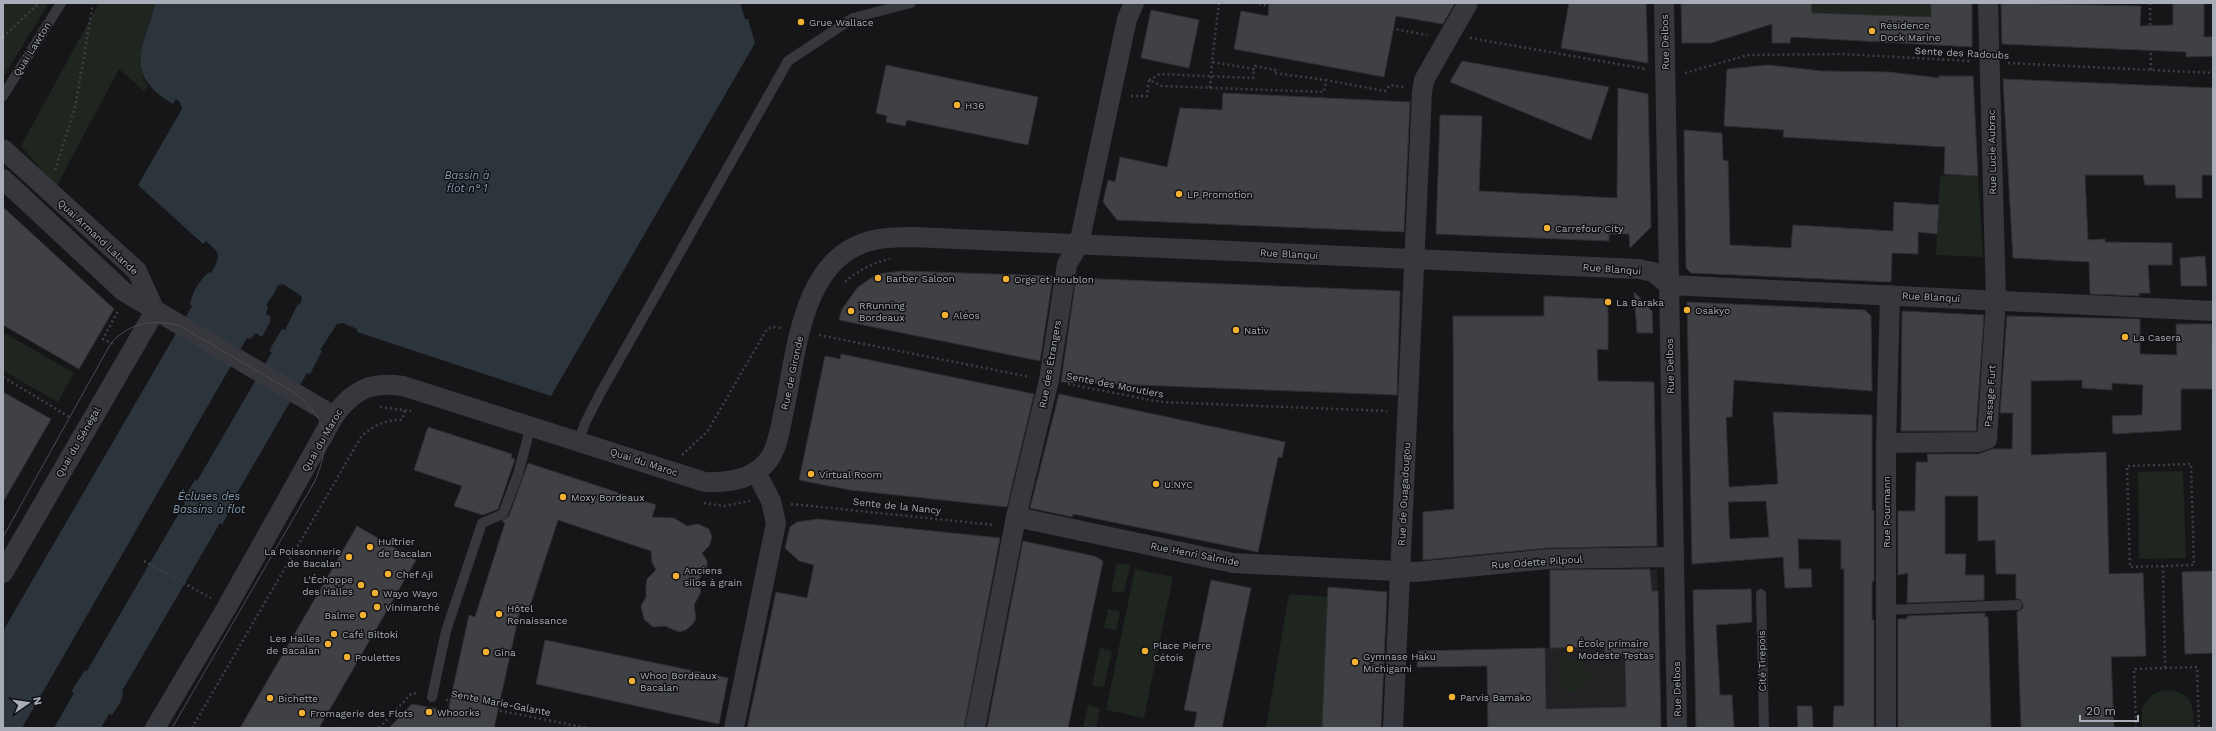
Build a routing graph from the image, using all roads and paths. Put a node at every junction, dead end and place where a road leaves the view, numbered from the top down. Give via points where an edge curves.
1 (39, 3) edge
2 (61, 3) edge
3 (93, 3) edge
4 (911, 3) edge
5 (1134, 3) edge
6 (1219, 3) edge
7 (1468, 3) edge
8 (1664, 3) edge
9 (1988, 3) edge
10 (2150, 3) edge
11 (3, 37) edge
12 (1212, 62) junction
13 (1990, 62) junction
14 (1254, 69) junction
15 (2151, 71) junction
16 (1665, 73) junction
17 (2213, 73) edge
18 (1211, 77) junction
19 (1149, 80) junction
20 (1326, 80) junction
21 (1210, 88) junction
22 (1423, 88) junction
23 (1111, 95) junction
24 (3, 96) edge
25 (3, 149) edge
26 (3, 179) edge
27 (46, 189) junction
28 (38, 233) dead end
29 (1079, 244) junction
30 (897, 258) dead end
31 (1415, 259) junction
32 (3, 277) edge
33 (1669, 284) junction
34 (841, 286) dead end
35 (1890, 295) junction
36 (1996, 300) junction
37 (118, 309) dead end
38 (155, 311) junction
39 (2213, 311) edge
40 (821, 327) dead end
41 (810, 333) junction
42 (818, 342) dead end
43 (129, 354) junction
44 (3, 377) edge
45 (1049, 380) junction
46 (375, 407) dead end
47 (417, 412) dead end
48 (1408, 412) junction
49 (334, 416) junction
50 (402, 420) dead end
51 (531, 426) junction
52 (87, 427) junction
53 (579, 441) junction
54 (1886, 443) junction
55 (675, 471) junction
56 (756, 472) junction
57 (770, 500) junction
58 (700, 502) dead end
59 (1016, 516) junction
60 (1674, 557) junction
61 (144, 561) dead end
62 (2163, 566) junction
63 (1401, 572) junction
64 (3, 573) edge
65 (190, 588) dead end
66 (1761, 594) dead end
67 (2017, 605) dead end
68 (1886, 610) junction
69 (2165, 668) junction
70 (432, 697) junction
71 (155, 728) edge
72 (192, 728) edge
73 (379, 728) edge
74 (587, 728) edge
75 (734, 728) edge
76 (975, 728) edge
77 (1393, 728) edge
78 (1678, 728) edge
79 (1764, 728) edge
80 (1886, 728) edge
81 (2136, 728) edge
82 (2199, 728) edge

1 - 11 path
2 - 24 lane, Quai Lawton
3 - 27 path via 75,108 66,140
4 - 53 lane via 853,18 788,61 601,392
5 - 23 street, Rue des Étrangers via 1127,19
6 - 12 path
7 - 22 street, Rue de Ouagadougou via 1424,80
8 - 16 street, Rue Delbos
9 - 13 street, Rue Lucie Aubrac
10 - 15 path
12 - 14 path
12 - 18 path
13 - 15 path, Sente des Radoubs
13 - 16 path, Sente des Radoubs via 1842,54 1748,55 1682,74
13 - 36 street, Rue Lucie Aubrac
14 - 18 path via 1253,78
14 - 20 path via 1255,66 1275,70 1274,73
15 - 17 path, Sente des Radoubs
16 - 33 street, Rue Delbos
18 - 19 path via 1160,74
18 - 21 path
19 - 21 path via 1162,86
19 - 23 path via 1147,96
20 - 21 path via 1324,92
20 - 22 path via 1385,91 1390,85
22 - 31 street, Rue de Ouagadougou
23 - 29 street, Rue des Étrangers
25 - 27 street, Quai Armand Lalande
26 - 38 street via 104,275 123,291
27 - 38 street, Quai Armand Lalande via 137,271
28 - 32 path via 32,227
29 - 31 street, Rue Blanqui
29 - 41 street, Rue de Gironde via 913,237 873,240 844,253 830,265 816,286 807,307
29 - 45 street, Rue des Étrangers via 1067,264
30 - 34 path via 876,262 860,270
31 - 33 street, Rue Blanqui via 1639,269 1653,272
31 - 48 street, Rue de Ouagadougou
33 - 35 street, Rue Blanqui
33 - 60 street, Rue Delbos
35 - 36 street, Rue Blanqui
35 - 54 street, Rue Pourmann
36 - 39 street, Rue Blanqui
36 - 54 street, Passage Furt via 1987,439 1979,442
37 - 43 path via 103,339
38 - 43 street, Quai du Sénégal
38 - 49 street
40 - 41 path
41 - 42 path
41 - 45 path, Sente des Morutiers
41 - 55 path, Sente des Morutiers via 773,327 767,329 707,432 679,459
41 - 56 street, Rue de Gironde via 770,458
43 - 52 street, Quai du Sénégal
44 - 52 path
45 - 48 path, Sente des Morutiers via 1161,402
45 - 59 street, Rue des Étrangers
46 - 47 path
48 - 63 street, Rue de Ouagadougou
49 - 51 street, Quai du Maroc via 347,399 359,391 392,384
49 - 71 street, Quai du Maroc via 227,607
50 - 72 path via 382,422 361,437
51 - 53 street, Quai du Maroc
51 - 70 lane via 518,474 503,514 482,523 446,631
52 - 64 street, Quai du Sénégal
53 - 55 street, Quai du Maroc
54 - 68 street, Rue Pourmann
55 - 56 street, Quai du Maroc via 705,482 723,483
56 - 57 street
57 - 58 path via 724,506
57 - 59 path, Sente de la Nancy via 1006,526
57 - 75 street via 776,523
59 - 63 street, Rue Henri Salmide via 1233,564
59 - 76 street, Rue des Étrangers
60 - 63 street, Rue Odette Pilpoul via 1549,559
60 - 78 street, Rue Delbos
61 - 65 path
62 - 62 path via 2194,565 2191,464 2127,466 2130,567
62 - 69 path
63 - 77 street, Rue de Ouagadougou
66 - 79 lane, Cité Tirepois
67 - 68 lane
68 - 80 street, Rue Pourmann
69 - 81 path via 2134,669
69 - 82 path via 2197,667
70 - 73 path, Sente Marie-Galante via 412,693
70 - 74 path, Sente Marie-Galante

